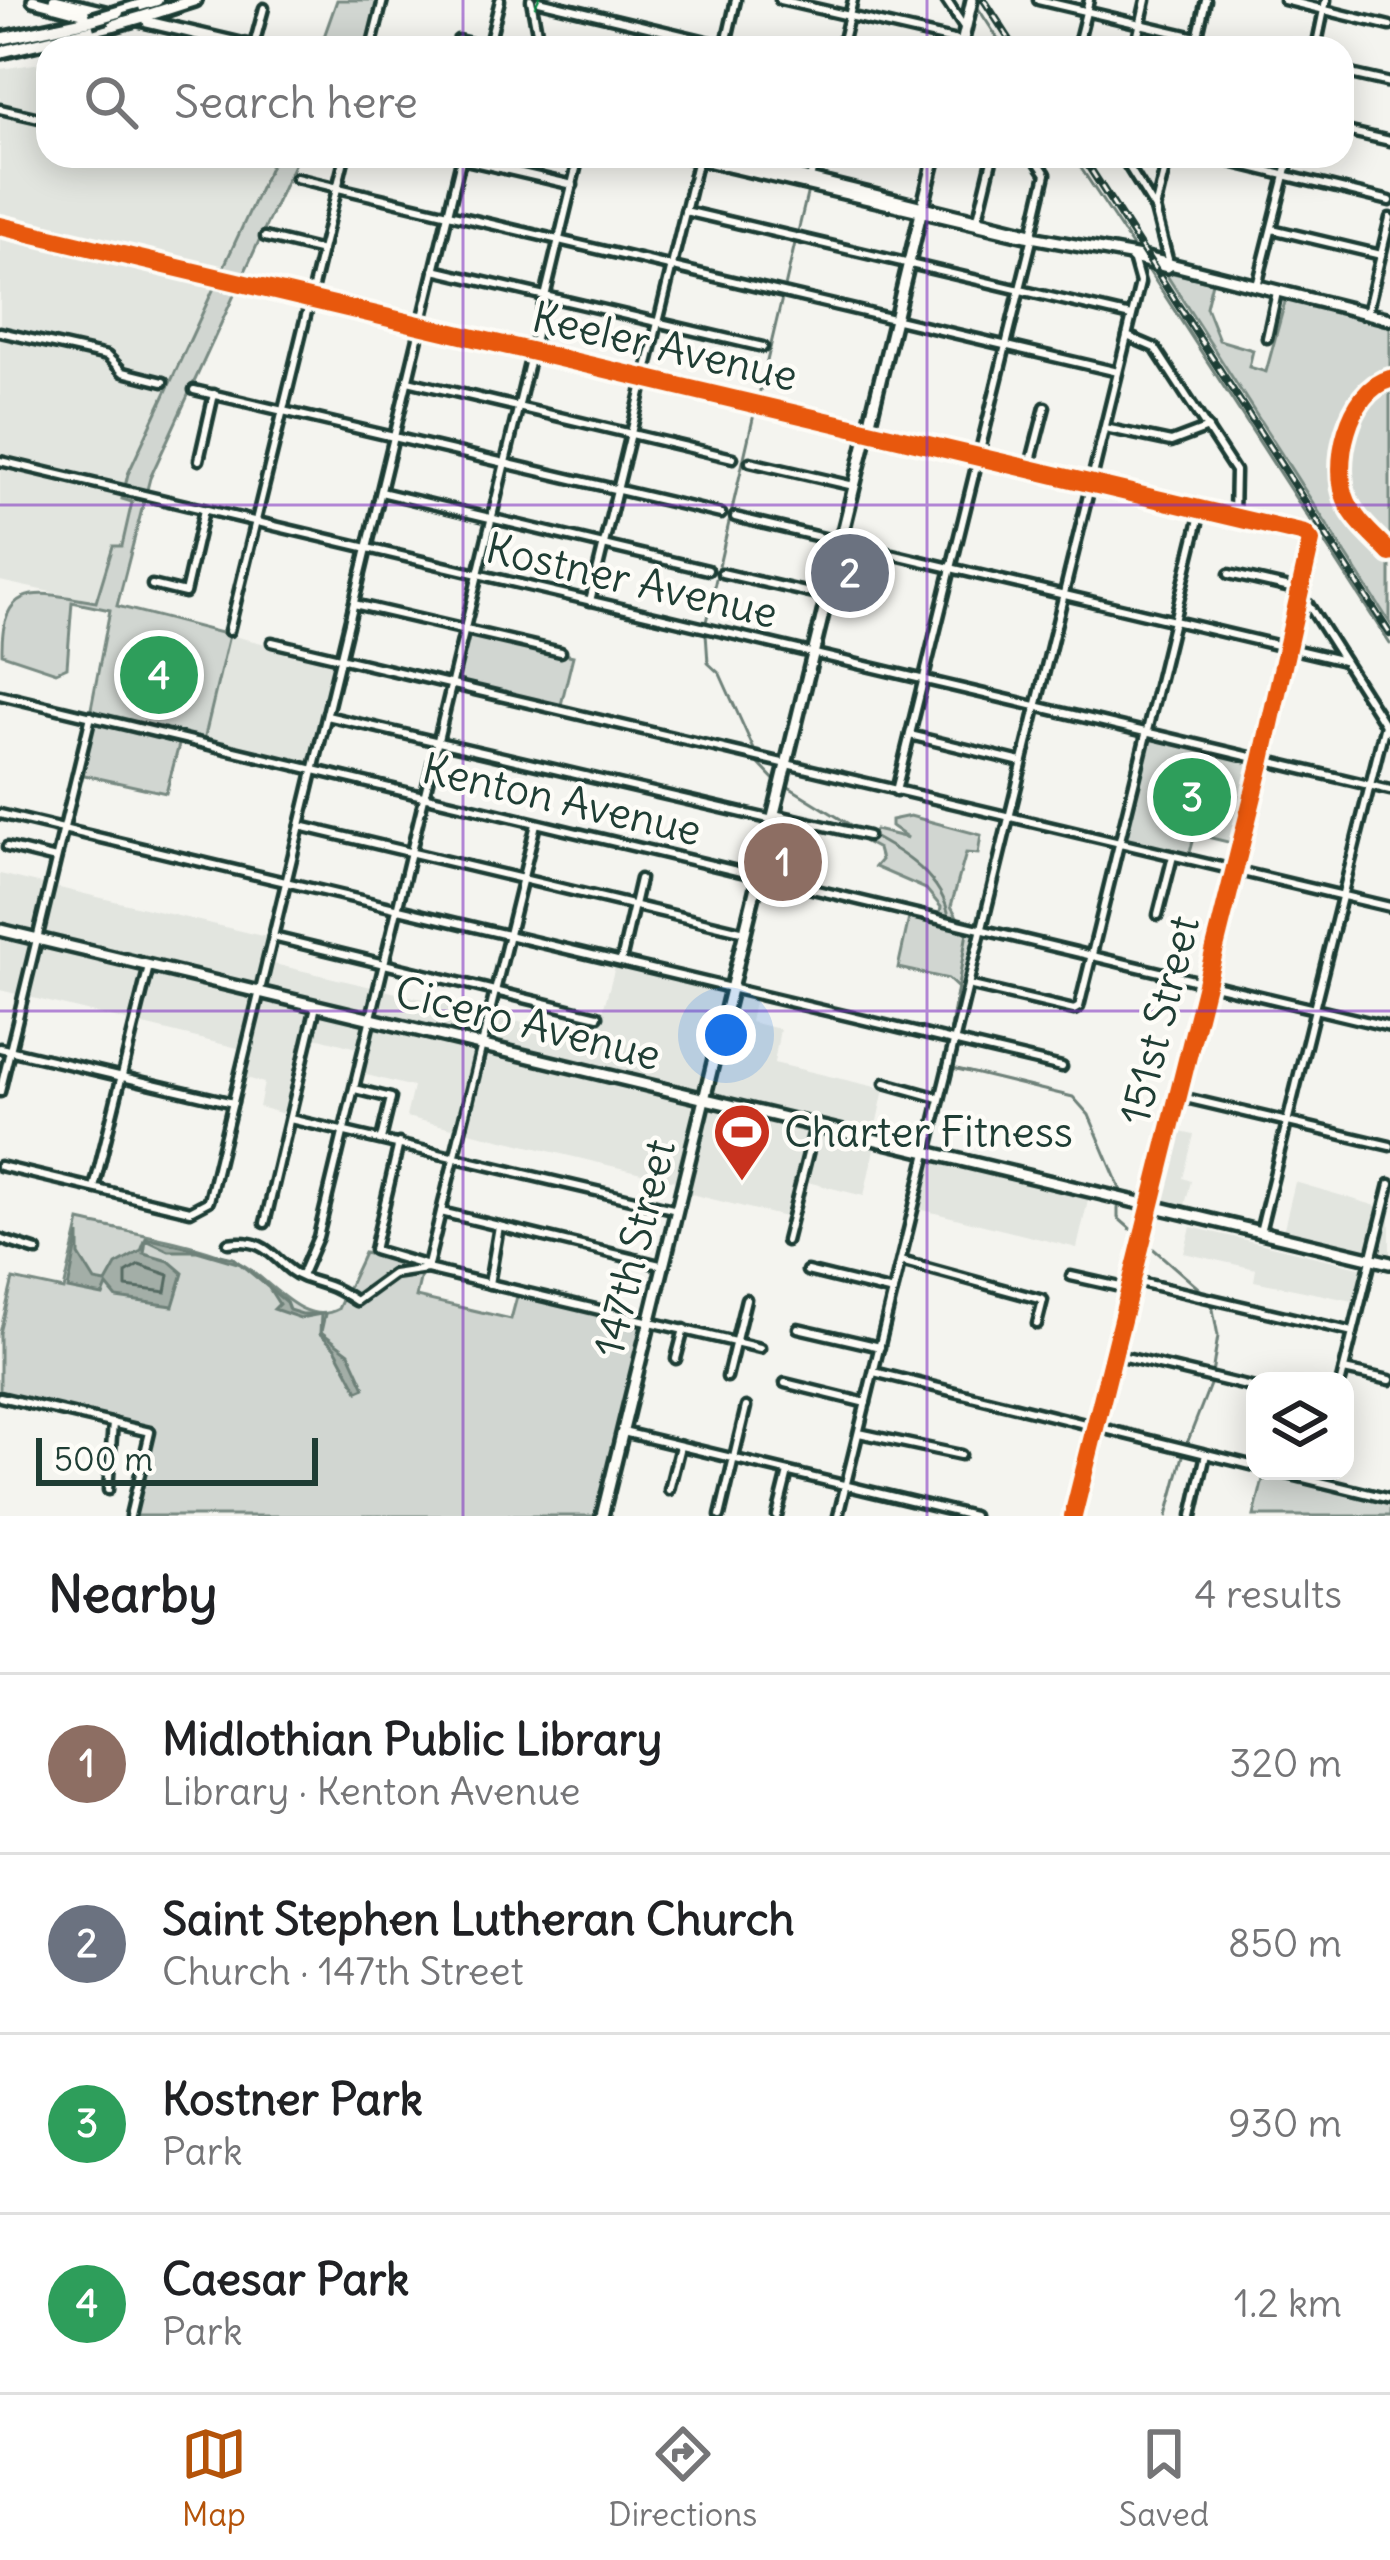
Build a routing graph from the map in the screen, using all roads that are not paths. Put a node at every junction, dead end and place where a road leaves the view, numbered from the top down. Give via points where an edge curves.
1 (33, 0) edge
2 (54, 0) edge
3 (157, 0) edge
4 (195, 0) edge
5 (383, 0) edge
6 (500, 0) edge
7 (535, 0) edge
8 (736, 0) edge
9 (780, 0) edge
10 (853, 0) edge
11 (946, 0) edge
12 (972, 0) edge
13 (1038, 0) edge
14 (1089, 0) edge
15 (1146, 0) edge
16 (1206, 0) edge
17 (1284, 0) edge
18 (1326, 0) edge
19 (264, 8) dead end
20 (1324, 10) junction
21 (1086, 11) junction
22 (849, 16) junction
23 (1141, 24) junction
24 (1390, 26) edge
25 (965, 29) junction
26 (68, 36) edge
27 (179, 36) edge
28 (205, 36) edge
29 (258, 36) edge
30 (374, 36) edge
31 (491, 36) edge
32 (539, 36) edge
33 (681, 36) edge
34 (728, 36) edge
35 (845, 36) edge
36 (926, 36) edge
37 (963, 36) edge
38 (1080, 36) edge
39 (1138, 36) edge
40 (1189, 36) edge
41 (1197, 36) edge
42 (1319, 36) edge
43 (0, 39) edge
44 (36, 43) edge
45 (0, 52) edge
46 (1354, 75) edge
47 (1390, 83) edge
48 (0, 110) edge
49 (36, 118) edge
50 (1354, 133) edge
51 (1390, 141) edge
52 (342, 168) edge
53 (459, 168) edge
54 (507, 168) edge
55 (576, 168) edge
56 (693, 168) edge
57 (748, 168) edge
58 (761, 168) edge
59 (813, 168) edge
60 (931, 168) edge
61 (990, 168) edge
62 (1042, 168) edge
63 (1129, 168) edge
64 (1165, 168) edge
65 (1256, 168) edge
66 (1286, 168) edge
67 (1285, 175) junction
68 (296, 178) dead end
69 (810, 181) junction
70 (573, 184) junction
71 (337, 188) junction
72 (1390, 201) edge
73 (922, 208) junction
74 (1155, 209) junction
75 (685, 212) junction
76 (448, 214) junction
77 (978, 218) junction
78 (1390, 218) edge
79 (0, 226) edge
80 (1271, 229) junction
81 (1388, 232) edge
82 (1032, 235) junction
83 (265, 237) dead end
84 (560, 240) junction
85 (322, 251) junction
86 (1381, 255) junction
87 (1133, 258) junction
88 (908, 263) junction
89 (671, 267) junction
90 (1170, 267) junction
91 (434, 271) junction
92 (1257, 287) junction
93 (1019, 290) junction
94 (1277, 292) junction
95 (546, 296) junction
96 (310, 299) junction
97 (1367, 314) junction
98 (1132, 316) junction
99 (1390, 319) edge
100 (895, 320) junction
101 (658, 322) junction
102 (421, 326) junction
103 (0, 332) edge
104 (1127, 336) junction
105 (1267, 338) dead end
106 (1006, 345) junction
107 (763, 347) dead end
108 (532, 352) junction
109 (1118, 372) junction
110 (644, 378) junction
111 (408, 381) junction
112 (163, 382) dead end
113 (194, 390) dead end
114 (214, 394) junction
115 (519, 407) junction
116 (1046, 407) dead end
117 (283, 410) junction
118 (1105, 428) junction
119 (1208, 428) junction
120 (867, 431) junction
121 (631, 434) junction
122 (394, 437) junction
123 (978, 457) junction
124 (733, 458) dead end
125 (199, 460) dead end
126 (0, 461) edge
127 (749, 462) dead end
128 (506, 463) junction
129 (1029, 470) junction
130 (1091, 484) junction
131 (854, 486) junction
132 (617, 489) junction
133 (381, 492) junction
134 (1202, 509) junction
135 (204, 510) junction
136 (722, 514) dead end
137 (735, 517) dead end
138 (1234, 517) junction
139 (492, 518) junction
140 (256, 522) junction
141 (1311, 541) joint
142 (840, 542) junction
143 (604, 545) junction
144 (367, 549) junction
145 (951, 568) junction
146 (708, 570) dead end
147 (722, 573) dead end
148 (1229, 574) dead end
149 (478, 575) junction
150 (152, 585) dead end
151 (1299, 590) junction
152 (1064, 595) junction
153 (827, 597) junction
154 (590, 602) junction
155 (354, 604) junction
156 (1308, 604) dead end
157 (1174, 621) junction
158 (465, 629) junction
159 (229, 631) dead end
160 (272, 642) dead end
161 (1285, 646) junction
162 (562, 652) dead end
163 (813, 654) junction
164 (340, 658) junction
165 (1344, 661) junction
166 (923, 680) junction
167 (452, 685) junction
168 (0, 695) edge
169 (1035, 706) junction
170 (91, 716) junction
171 (327, 716) junction
172 (1387, 729) edge
173 (1147, 733) junction
174 (910, 735) junction
175 (438, 742) junction
176 (1262, 760) junction
177 (1022, 762) junction
178 (786, 766) junction
179 (314, 771) junction
180 (1370, 785) junction
181 (1390, 790) edge
182 (896, 791) junction
183 (425, 797) junction
184 (0, 814) edge
185 (773, 817) junction
186 (1008, 818) junction
187 (536, 824) junction
188 (300, 826) junction
189 (64, 829) junction
190 (868, 836) dead end
191 (1119, 844) junction
192 (7, 848) dead end
193 (411, 853) junction
194 (1173, 856) junction
195 (56, 859) junction
196 (1234, 871) junction
197 (759, 877) junction
198 (523, 879) junction
199 (640, 879) dead end
200 (286, 882) junction
201 (1342, 896) junction
202 (634, 906) junction
203 (1390, 907) edge
204 (398, 908) junction
205 (1158, 915) dead end
206 (982, 930) junction
207 (0, 931) edge
208 (745, 932) junction
209 (509, 935) junction
210 (273, 937) junction
211 (37, 940) junction
212 (1091, 956) junction
213 (621, 962) junction
214 (384, 964) junction
215 (149, 966) junction
216 (1206, 983) junction
217 (968, 985) junction
218 (731, 989) junction
219 (495, 991) junction
220 (260, 993) junction
221 (316, 1006) junction
222 (1315, 1007) junction
223 (598, 1016) dead end
224 (370, 1019) junction
225 (1390, 1027) edge
226 (954, 1041) junction
227 (482, 1046) junction
228 (0, 1048) edge
229 (10, 1050) junction
230 (1062, 1066) dead end
231 (121, 1078) junction
232 (885, 1083) dead end
233 (354, 1089) junction
234 (0, 1092) edge
235 (1177, 1096) junction
236 (940, 1098) junction
237 (704, 1100) junction
238 (233, 1103) junction
239 (290, 1119) junction
240 (1288, 1121) junction
241 (815, 1126) junction
242 (344, 1131) junction
243 (381, 1139) junction
244 (399, 1143) junction
245 (1390, 1146) edge
246 (927, 1153) junction
247 (455, 1156) junction
248 (0, 1166) edge
249 (1390, 1184) edge
250 (94, 1188) junction
251 (1150, 1206) junction
252 (677, 1210) junction
253 (441, 1212) junction
254 (265, 1223) dead end
255 (499, 1226) junction
256 (1261, 1232) junction
257 (0, 1240) edge
258 (786, 1241) dead end
259 (228, 1243) dead end
260 (37, 1251) dead end
261 (1372, 1259) junction
262 (901, 1262) junction
263 (1390, 1263) edge
264 (664, 1266) junction
265 (427, 1267) junction
266 (807, 1271) dead end
267 (301, 1276) junction
268 (1072, 1276) dead end
269 (489, 1284) junction
270 (1130, 1285) junction
271 (893, 1292) junction
272 (746, 1299) dead end
273 (650, 1322) junction
274 (1037, 1324) dead end
275 (798, 1328) dead end
276 (684, 1329) junction
277 (1353, 1332) junction
278 (735, 1342) junction
279 (880, 1347) junction
280 (760, 1348) dead end
281 (1113, 1354) junction
282 (676, 1359) dead end
283 (1344, 1370) joint
284 (874, 1372) junction
285 (727, 1377) dead end
286 (1390, 1381) edge
287 (785, 1383) dead end
288 (1246, 1386) edge
289 (0, 1397) edge
290 (866, 1403) junction
291 (746, 1407) dead end
292 (113, 1423) junction
293 (1095, 1427) junction
294 (623, 1432) junction
295 (859, 1433) junction
296 (680, 1446) junction
297 (1206, 1454) junction
298 (961, 1455) dead end
299 (734, 1459) junction
300 (1246, 1464) edge
301 (788, 1472) junction
302 (1313, 1480) edge
303 (1317, 1481) joint
304 (846, 1486) junction
305 (108, 1490) dead end
306 (669, 1490) dead end
307 (1390, 1499) edge
308 (130, 1516) edge
309 (602, 1516) edge
310 (720, 1516) edge
311 (777, 1516) edge
312 (838, 1516) edge
313 (973, 1516) edge
314 (1073, 1516) edge
315 (1192, 1516) edge

1 - 27 main road
2 - 28 main road
3 - 43 highway, bridge
4 - 26 highway, bridge
5 - 30 street
6 - 31 street
7 - 32 street
7 - 33 street
8 - 34 street
9 - 22 street
10 - 22 street
11 - 25 street
12 - 25 main road
13 - 21 street
14 - 21 street
15 - 23 street
16 - 41 street
17 - 20 street
18 - 20 street
19 - 29 street
20 - 24 street
20 - 42 street
21 - 23 street
21 - 38 street
22 - 35 street
22 - 36 street
23 - 39 street
23 - 40 street
25 - 37 main road
44 - 45 highway, bridge
46 - 47 street
48 - 49 street
50 - 51 street
52 - 71 street
53 - 76 street
54 - 70 street
55 - 70 street
56 - 75 street
57 - 69 main road
58 - 69 main road
59 - 69 street
60 - 73 main road, 147th Street
61 - 77 street
62 - 82 street
63 - 74 street
64 - 74 street
65 - 67 street
66 - 67 street
67 - 72 street
67 - 80 street
68 - 71 street
69 - 73 main road
70 - 84 street
71 - 76 street
71 - 85 street
73 - 77 main road
73 - 82 main road
73 - 88 main road, 147th Street
74 - 90 street
75 - 88 street
75 - 89 street
76 - 84 street
76 - 91 street
77 - 82 main road
78 - 81 street
79 - 96 street, Keeler Avenue
80 - 86 street
80 - 92 street
81 - 86 street
82 - 87 main road
82 - 93 street
83 - 85 street
84 - 89 street
84 - 95 street
85 - 96 street
86 - 97 street
87 - 90 main road
87 - 98 street via 1140,283
88 - 93 street
88 - 100 main road, 147th Street
89 - 100 street
89 - 101 street
90 - 92 main road
91 - 95 street
91 - 102 street
92 - 94 main road
93 - 98 street
93 - 106 street
94 - 97 main road
94 - 105 street
95 - 101 street
95 - 108 street
96 - 102 street, Keeler Avenue
96 - 117 street
97 - 99 main road
98 - 104 street
100 - 106 street
100 - 120 main road, 147th Street
101 - 107 street
101 - 110 street
102 - 108 street, Keeler Avenue
102 - 111 street
103 - 112 street via 107,356 124,372
104 - 109 street
104 - 119 street via 1155,348
106 - 109 street
106 - 123 street
108 - 110 street, Keeler Avenue
108 - 115 street
109 - 118 street
110 - 120 street, Keeler Avenue
110 - 121 street
111 - 115 street
111 - 122 street
113 - 114 street
114 - 117 street
114 - 125 street
115 - 121 street
115 - 128 street
116 - 129 street
117 - 122 street
117 - 140 street
118 - 119 street via 1172,442
118 - 130 street
119 - 138 street via 1238,478
120 - 123 street, Keeler Avenue
120 - 131 main road, 147th Street
121 - 124 street
121 - 132 street
122 - 128 street
122 - 133 street
123 - 129 street, Keeler Avenue
123 - 145 street
126 - 135 street, Kostner Avenue
127 - 131 street
128 - 132 street
128 - 139 street
129 - 130 street, Keeler Avenue
130 - 134 street, Keeler Avenue
130 - 152 street
131 - 142 main road, 147th Street
132 - 136 street
132 - 143 street
133 - 139 street
133 - 144 street
134 - 138 street, Keeler Avenue
134 - 157 street
135 - 140 street, Kostner Avenue
135 - 150 street via 184,593
137 - 142 street
138 - 141 street, Keeler Avenue
139 - 143 street
139 - 149 street
140 - 144 street, Kostner Avenue
140 - 159 street
141 - 151 street, 151st Street
142 - 145 street
142 - 153 main road, 147th Street
143 - 146 street
143 - 154 street
144 - 149 street, Kostner Avenue
144 - 155 street
145 - 152 street
145 - 166 street
147 - 153 street
148 - 151 street
149 - 154 street, Kostner Avenue
149 - 158 street
151 - 161 street, 151st Street
152 - 157 street
152 - 169 street
153 - 163 main road, 147th Street
154 - 163 street, Kostner Avenue
155 - 158 street
155 - 164 street
156 - 165 street
157 - 161 street
157 - 173 street
158 - 162 street
158 - 167 street
160 - 164 street
161 - 165 street
161 - 176 street, 151st Street
163 - 166 street, Kostner Avenue
163 - 178 main road, 147th Street
164 - 167 street
164 - 171 street
165 - 172 street
166 - 169 street, Kostner Avenue
166 - 174 street
167 - 175 street
167 - 178 street
168 - 170 street, Kenton Avenue
169 - 173 street, Kostner Avenue
169 - 177 street
170 - 179 street, Kenton Avenue
170 - 189 street
171 - 175 street
171 - 179 street
172 - 180 street
173 - 176 street, Kostner Avenue
173 - 191 street
174 - 177 street
174 - 182 street
175 - 183 street
175 - 185 street
176 - 180 street, Kostner Avenue
176 - 196 street, 151st Street
177 - 186 street
178 - 182 street
178 - 185 main road, 147th Street
179 - 183 street, Kenton Avenue
179 - 188 street
180 - 181 street, Kostner Avenue
180 - 201 street
182 - 186 street
183 - 187 street, Kenton Avenue
183 - 193 street
184 - 189 street
185 - 190 street
185 - 197 main road, 147th Street
186 - 191 street
186 - 206 street
187 - 197 street, Kenton Avenue
187 - 198 street
188 - 193 street
188 - 200 street
189 - 195 street
189 - 200 street
191 - 194 street
191 - 212 street
192 - 195 street
193 - 198 street
193 - 204 street
194 - 196 street
194 - 205 street
195 - 211 street
196 - 201 street
196 - 216 street, 151st Street
197 - 206 street, Kenton Avenue
197 - 208 main road, 147th Street
198 - 202 street
198 - 209 street
199 - 202 street
200 - 204 street
200 - 210 street
201 - 203 street
201 - 222 street
202 - 208 street
202 - 213 street
204 - 209 street
204 - 214 street
206 - 212 street, Kenton Avenue
206 - 217 street
207 - 211 main road, Cicero Avenue
208 - 218 main road, 147th Street
209 - 213 street
209 - 219 street
210 - 214 street
210 - 220 street
211 - 215 main road, Cicero Avenue
211 - 229 street
212 - 216 street, Kenton Avenue
212 - 217 street via 1077,1010
213 - 218 street
214 - 219 street
214 - 224 street
215 - 220 main road, Cicero Avenue
215 - 231 street
216 - 222 street, Kenton Avenue
216 - 235 street, 151st Street
217 - 226 street
218 - 226 street
218 - 237 main road, 147th Street
219 - 223 street
219 - 227 street
220 - 221 main road, Cicero Avenue
220 - 238 street
221 - 224 main road, Cicero Avenue
221 - 239 street
222 - 225 street, Kenton Avenue
222 - 240 street
224 - 227 main road, Cicero Avenue
224 - 233 street
226 - 230 street
226 - 236 street
227 - 237 main road, Cicero Avenue
227 - 247 street
228 - 229 street
229 - 231 street
229 - 234 street
231 - 238 street
231 - 250 street
232 - 236 street
233 - 242 street
233 - 243 street via 391,1098
235 - 240 street
235 - 251 street, 151st Street
236 - 246 street
237 - 241 main road, Cicero Avenue
237 - 252 main road, 147th Street
238 - 250 street via 201,1210
239 - 242 street
239 - 254 street
240 - 245 street
240 - 256 street
241 - 246 main road, Cicero Avenue
241 - 258 street
242 - 243 street
242 - 267 street
243 - 244 street
244 - 247 street
244 - 265 street via 374,1250
246 - 251 main road, Cicero Avenue
246 - 262 street
247 - 252 street
247 - 253 street
248 - 250 street
249 - 261 street
251 - 256 main road, Cicero Avenue
251 - 270 street, 151st Street
252 - 264 main road, 147th Street
253 - 255 street
253 - 265 street
255 - 264 street
255 - 269 street
256 - 261 main road, Cicero Avenue
257 - 260 street
259 - 267 street via 276,1252
261 - 263 main road, Cicero Avenue
261 - 277 street
262 - 271 street
262 - 274 street via 1042,1300
264 - 273 main road, 147th Street
265 - 267 street via 393,1274 356,1300 331,1282
265 - 269 street
266 - 271 street
268 - 270 street
269 - 273 street
270 - 277 street
270 - 281 street, 151st Street
271 - 279 street
272 - 278 street
273 - 276 street
273 - 294 main road, 147th Street
275 - 279 street
276 - 278 street
276 - 282 street
277 - 283 street
278 - 280 street
278 - 285 street
279 - 284 street
281 - 288 street
281 - 293 street, 151st Street
283 - 286 street
284 - 290 street
284 - 293 street
287 - 290 street
289 - 292 street
290 - 295 street
291 - 299 street
292 - 305 street
292 - 308 street via 150,1432
293 - 297 street
293 - 314 street, 151st Street
294 - 296 street
294 - 309 main road, 147th Street
295 - 298 street
295 - 304 street
296 - 299 street
296 - 306 street
297 - 300 street
297 - 315 street
299 - 301 street
299 - 310 street
301 - 304 street
301 - 311 street
302 - 303 street
303 - 307 street
304 - 312 street
304 - 313 street

